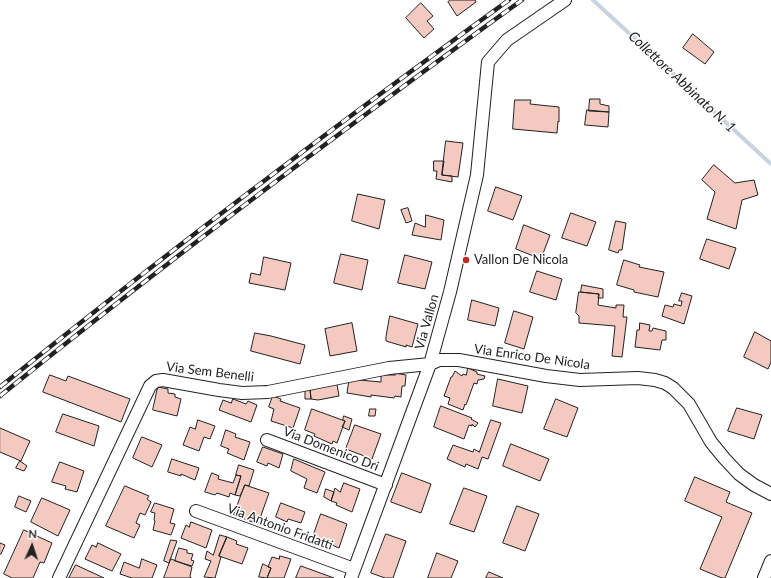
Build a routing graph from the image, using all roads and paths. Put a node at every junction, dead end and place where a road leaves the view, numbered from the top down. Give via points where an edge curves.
1 (565, 0) edge
2 (430, 364) junction
3 (267, 440) dead end
4 (386, 485) junction
5 (771, 494) edge
6 (196, 511) dead end
7 (771, 561) edge
8 (353, 574) edge
9 (59, 578) edge
10 (764, 578) edge

1 - 2 street, Via Vallon via 507,40 488,62 477,174 450,292
2 - 4 street, Via Vallon
2 - 5 street, Via Enrico De Nicola via 439,360 459,360 580,380 638,378 665,383 690,404 712,442 739,474
2 - 9 street, Via Sem Benelli via 389,368 268,392 242,393 156,381 150,386
3 - 4 street, Via Domenico Dri
4 - 8 street, Via Vallon
6 - 8 street, Via Antonio Fridatti
7 - 10 street

